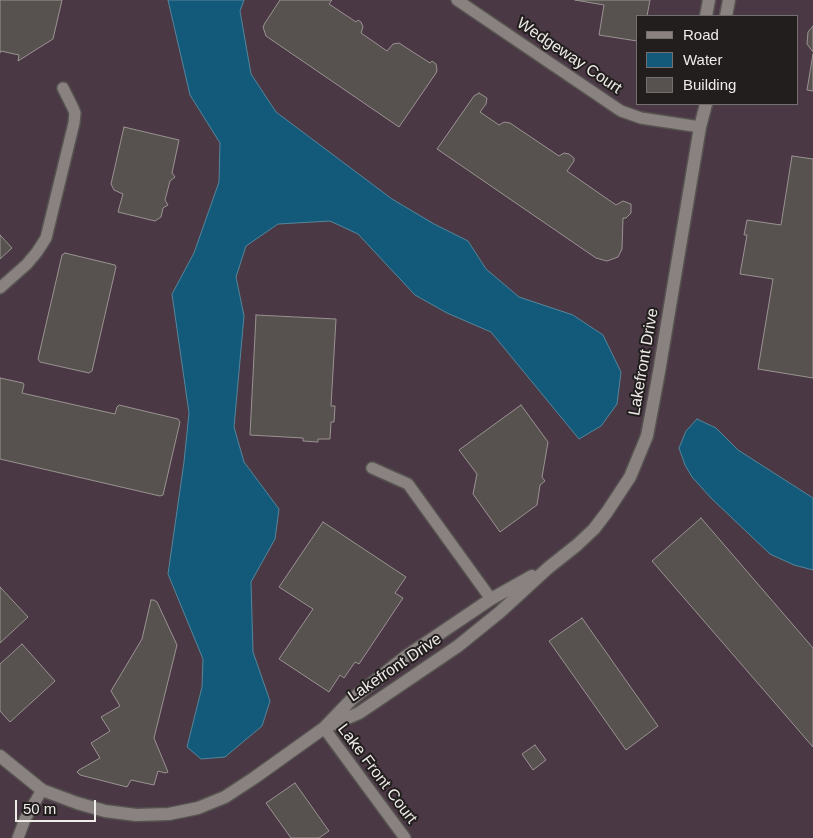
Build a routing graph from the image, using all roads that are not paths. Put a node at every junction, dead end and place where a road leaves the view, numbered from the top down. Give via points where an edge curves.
1 (458, 0) edge
2 (709, 0) edge
3 (729, 0) edge
4 (706, 15) edge
5 (726, 15) edge
6 (63, 88) dead end
7 (700, 105) edge
8 (706, 105) edge
9 (700, 127) junction
10 (0, 288) edge
11 (372, 468) dead end
12 (548, 568) junction
13 (491, 598) junction
14 (324, 728) junction
15 (0, 756) edge
16 (42, 790) junction
17 (18, 838) edge
18 (405, 838) edge

1 - 9 street, Wedgeway Court via 621,111 641,118
2 - 4 street
3 - 5 street
6 - 10 street via 75,113 74,123 46,238 27,264
7 - 9 street, Lakefront Drive
8 - 9 street, Lakefront Drive
9 - 12 street, Lakefront Drive via 647,436 630,477 607,512 578,545
11 - 13 street via 408,484
12 - 13 street, Lakefront Drive
12 - 14 street, Lakefront Drive via 458,646 359,713
13 - 14 street, Lakefront Drive via 405,657 351,700
14 - 16 street, Lakefront Drive via 225,797 198,808 169,814 105,811
14 - 18 street, Lake Front Court
15 - 16 street, Lakefront Drive
16 - 17 street

